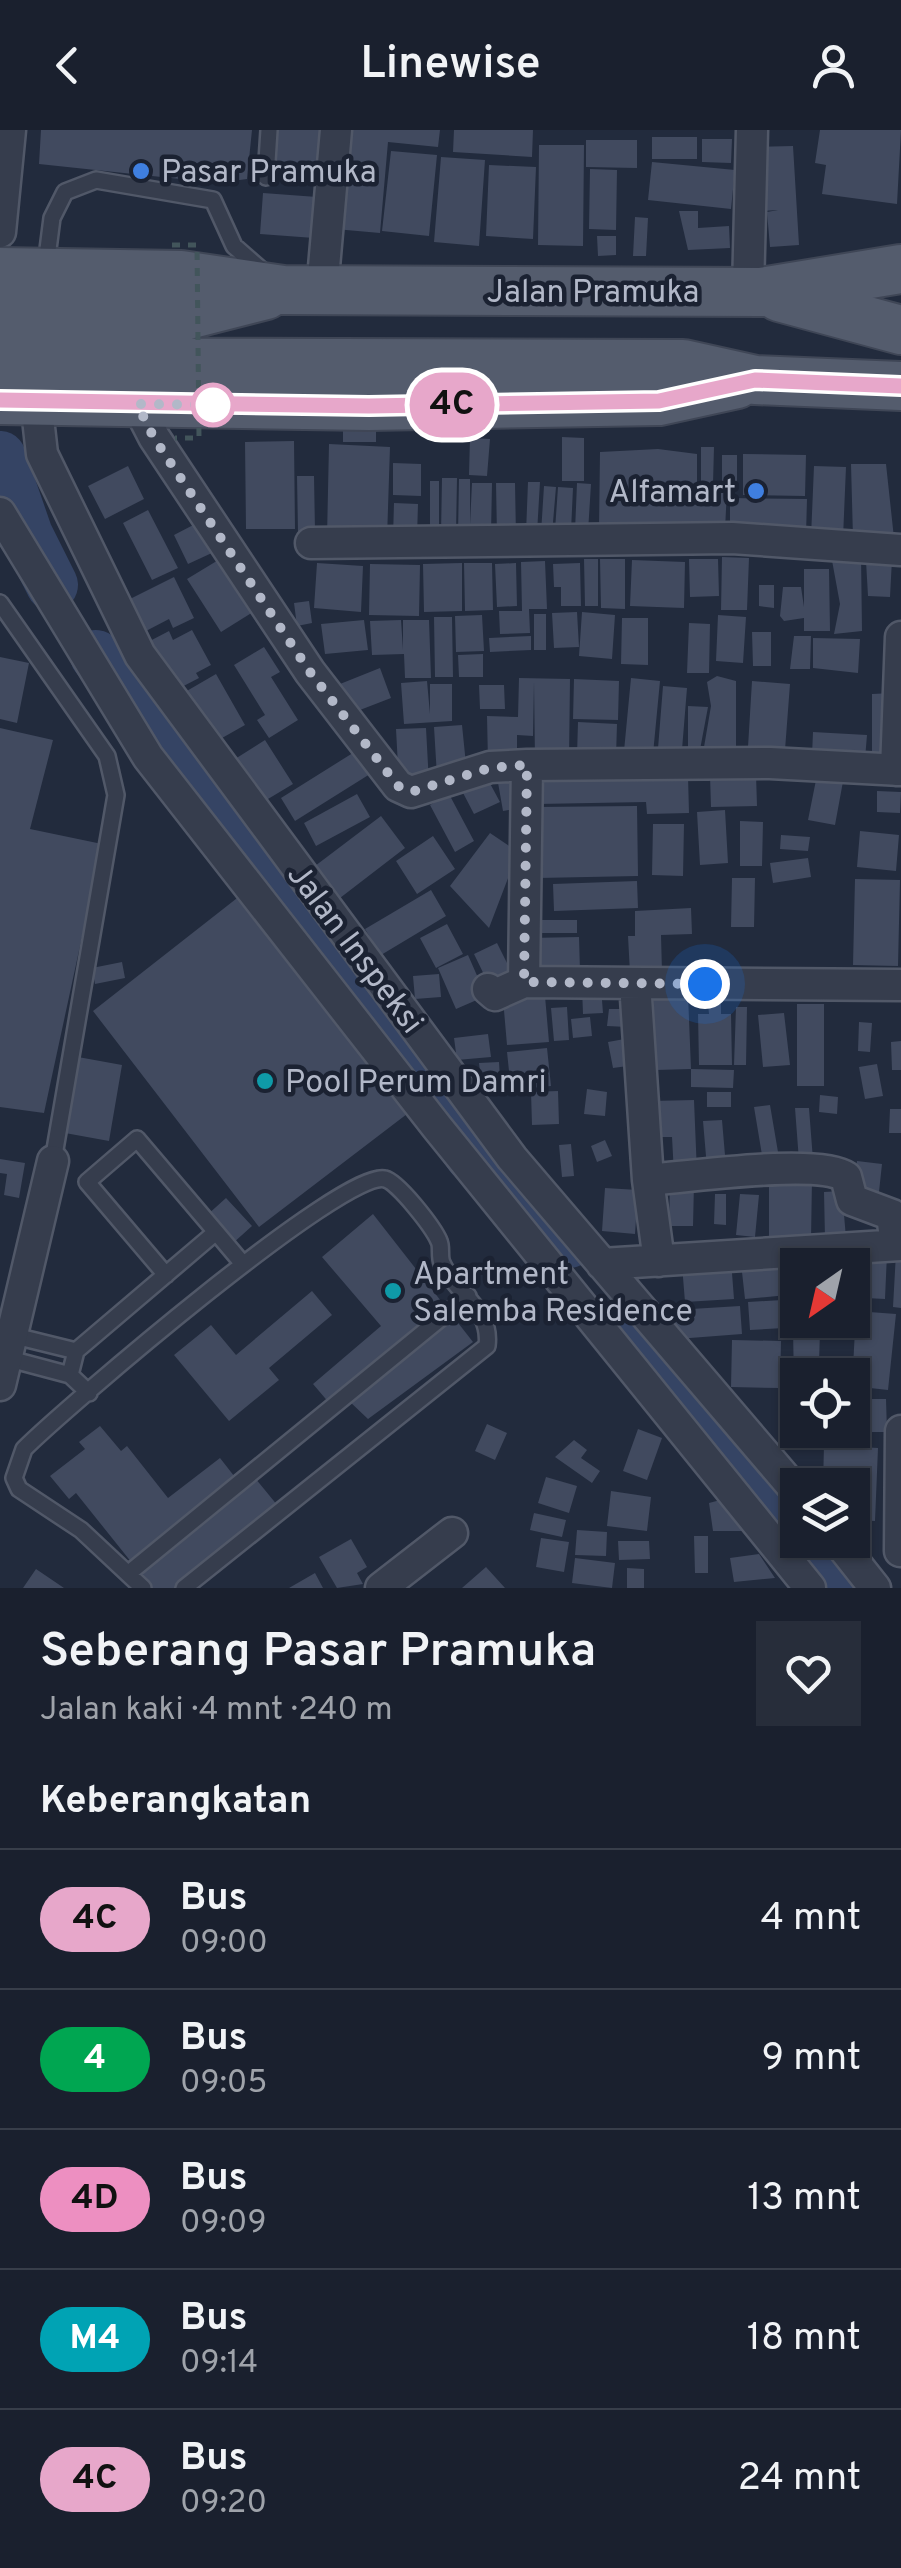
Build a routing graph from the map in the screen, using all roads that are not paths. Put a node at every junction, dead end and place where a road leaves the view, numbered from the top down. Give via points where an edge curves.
1 (10, 130) edge
2 (270, 130) edge
3 (336, 130) edge
4 (752, 130) edge
5 (266, 178) dead end
6 (0, 232) edge
7 (901, 269) edge
8 (22, 272) edge
9 (303, 290) junction
10 (754, 292) junction
11 (901, 300) edge
12 (0, 319) edge
13 (901, 330) edge
14 (137, 383) junction
15 (901, 386) edge
16 (20, 393) edge
17 (0, 513) edge
18 (311, 543) dead end
19 (901, 550) edge
20 (0, 603) edge
21 (901, 637) edge
22 (900, 664) edge
23 (898, 770) edge
24 (527, 773) junction
25 (524, 982) junction
26 (635, 983) junction
27 (901, 985) edge
28 (488, 989) dead end
29 (52, 1161) joint
30 (648, 1180) junction
31 (216, 1232) junction
32 (899, 1245) edge
33 (659, 1260) junction
34 (243, 1264) junction
35 (602, 1264) junction
36 (166, 1275) junction
37 (468, 1296) junction
38 (76, 1351) junction
39 (6, 1359) edge
40 (70, 1375) junction
41 (90, 1393) junction
42 (901, 1430) edge
43 (780, 1471) edge
44 (452, 1533) dead end
45 (870, 1550) edge
46 (900, 1551) edge
47 (851, 1558) edge
48 (129, 1573) junction
49 (143, 1588) edge
50 (184, 1588) edge
51 (381, 1588) edge
52 (810, 1588) edge
53 (875, 1588) edge

1 - 6 street
2 - 5 lane
3 - 9 street
4 - 10 street
7 - 10 main road, Jalan Pramuka
8 - 9 main road, Jalan Pramuka via 182,275
8 - 9 lane via 65,192 96,180 213,200 234,246
9 - 10 main road, Jalan Pramuka
9 - 12 main road, Jalan Pramuka via 172,319
10 - 11 main road
10 - 13 main road
14 - 15 main road via 683,364 755,380
14 - 16 main road
14 - 16 main road
14 - 24 street via 154,438 310,672 398,786 411,792 490,768
16 - 35 street, Jalan Inspeksi via 42,454 140,655 512,1158
17 - 52 street via 148,758
18 - 19 street via 712,538
20 - 29 lane via 115,775
21 - 22 street
22 - 23 street
23 - 24 street via 770,763
24 - 25 street
25 - 26 street
25 - 28 street via 495,995
26 - 27 street
26 - 30 street
29 - 39 street
30 - 32 street via 835,1170 846,1176 852,1200 889,1211
30 - 33 street
31 - 34 lane
31 - 36 lane
31 - 36 lane via 137,1139 86,1182
32 - 33 street
33 - 35 street
34 - 37 lane via 349,1187 370,1177 386,1179 439,1240 442,1263
34 - 41 lane
35 - 43 street, Jalan Inspeksi
36 - 38 lane
37 - 48 lane
37 - 50 lane via 487,1322 487,1346
38 - 39 lane
38 - 40 lane
39 - 40 lane
40 - 41 lane
41 - 48 lane via 24,1449 14,1478 18,1490 81,1530
42 - 46 street
44 - 51 street
45 - 46 street
47 - 53 street
48 - 49 lane

